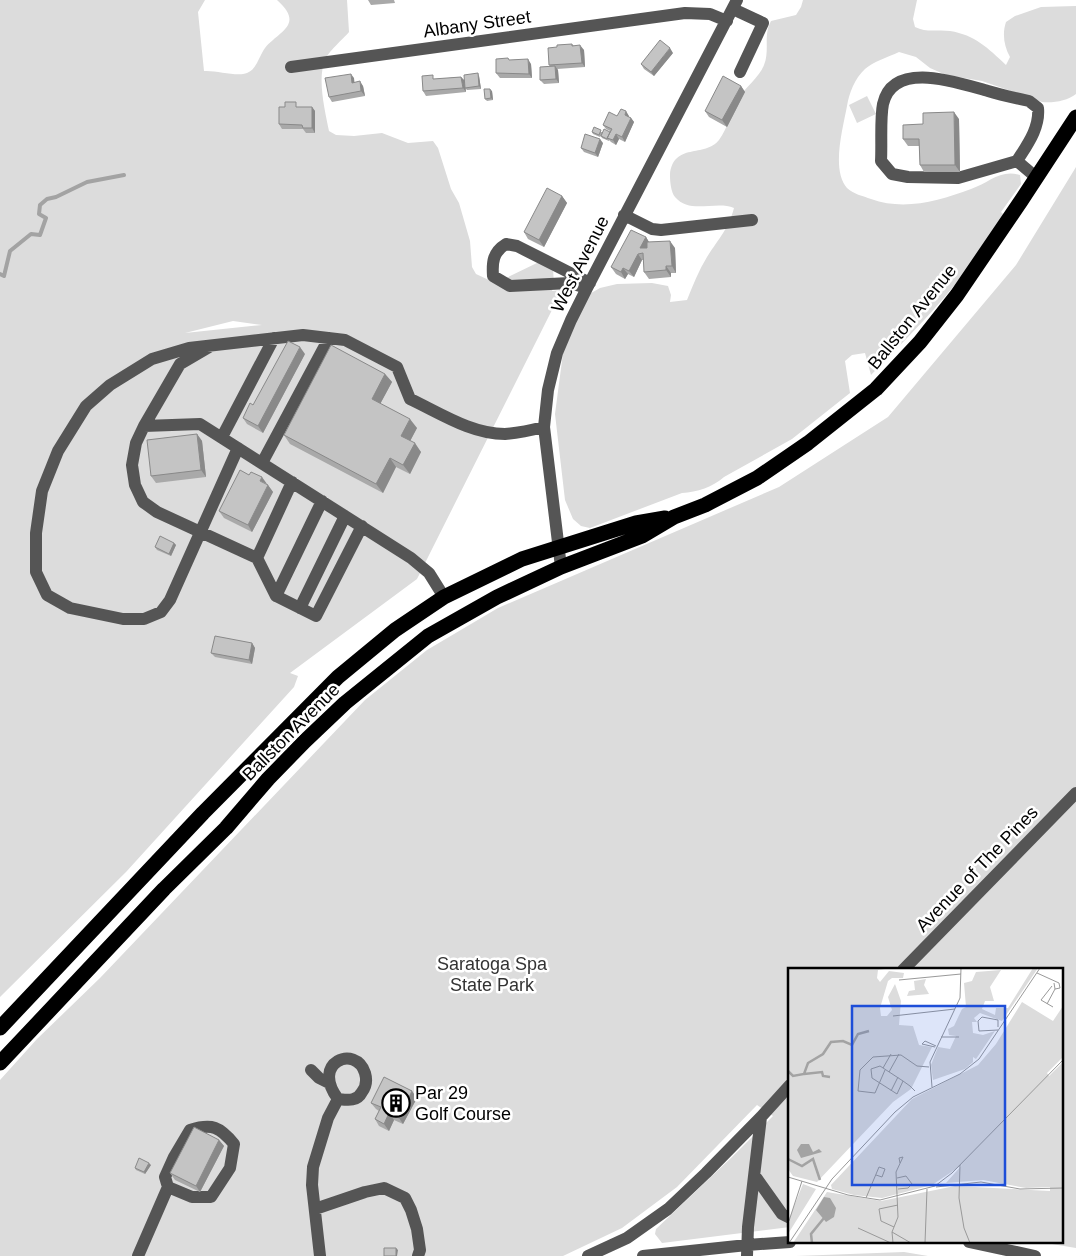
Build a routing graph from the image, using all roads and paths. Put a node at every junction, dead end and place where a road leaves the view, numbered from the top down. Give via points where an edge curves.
1 (733, 10) edge
2 (291, 67) dead end
3 (740, 72) dead end
4 (1076, 118) edge
5 (1017, 162) junction
6 (1037, 178) junction
7 (624, 215) junction
8 (752, 220) dead end
9 (588, 285) junction
10 (274, 338) junction
11 (329, 338) junction
12 (214, 345) junction
13 (144, 426) junction
14 (544, 427) junction
15 (222, 438) junction
16 (238, 448) junction
17 (262, 463) junction
18 (292, 482) junction
19 (322, 501) junction
20 (345, 516) junction
21 (674, 517) junction
22 (362, 526) junction
23 (199, 532) junction
24 (558, 547) junction
25 (257, 558) junction
26 (561, 567) junction
27 (276, 596) junction
28 (444, 597) junction
29 (300, 608) junction
30 (1076, 793) edge
31 (905, 968) edge
32 (0, 1028) edge
33 (0, 1063) edge
34 (310, 1070) dead end
35 (329, 1083) junction
36 (788, 1087) edge
37 (338, 1099) junction
38 (761, 1117) junction
39 (754, 1176) junction
40 (168, 1187) junction
41 (315, 1208) junction
42 (788, 1217) edge
43 (788, 1242) edge
44 (978, 1244) edge
45 (747, 1250) edge
46 (138, 1256) edge
47 (320, 1256) edge
48 (418, 1256) edge
49 (588, 1256) edge
50 (643, 1256) edge
51 (1035, 1256) edge

1 - 2 street, Albany Street via 710,14 686,13
1 - 3 street, Albany Street via 763,23
1 - 7 street, West Avenue
4 - 6 highway, Ballston Avenue
5 - 5 street via 958,178 892,174 881,161 883,103 889,90 900,81 914,77 950,80 1028,101 1038,108 1039,119
5 - 6 street
6 - 21 highway, Ballston Avenue via 957,295 920,342 876,389 808,443 757,478
7 - 8 street via 661,230
7 - 9 street, West Avenue
9 - 9 street via 510,286 494,276 492,264 499,248 506,244 517,246
9 - 14 street, West Avenue via 557,353
10 - 11 street via 303,335
10 - 12 street
10 - 15 street
11 - 14 street via 345,340 397,367 410,399 460,423 482,431 506,434
11 - 17 street
12 - 13 street via 180,364
12 - 23 street via 189,348 152,359 110,385 86,406 58,451 42,491 36,533 36,572 47,595 70,608 144,620 161,612 170,600
13 - 15 street via 200,424
13 - 23 street via 136,443 132,465 135,485 143,502
14 - 24 street, West Avenue
15 - 16 street
16 - 17 street
16 - 23 street
17 - 18 street
18 - 19 street
18 - 25 street
19 - 20 street
19 - 27 street
20 - 22 street
20 - 29 street
21 - 24 highway, Ballston Avenue via 636,523
21 - 26 highway, Ballston Avenue via 642,536
22 - 28 street via 429,573
22 - 29 street via 316,616
23 - 25 street
24 - 26 street, West Avenue
24 - 28 highway, Ballston Avenue via 522,559
25 - 27 street
26 - 33 highway, Ballston Avenue via 497,597 428,636 345,703 268,779 226,828
27 - 29 street
28 - 32 highway, Ballston Avenue via 394,630 338,677 202,813
30 - 31 street, Avenue of The Pines
34 - 35 street
35 - 37 street
35 - 37 street via 331,1066 339,1060 358,1061 364,1068 365,1088 360,1096 350,1101
36 - 38 street
37 - 41 street via 328,1118 313,1166
38 - 39 street
38 - 49 street via 668,1208 627,1238
39 - 42 street via 782,1214
39 - 45 street
40 - 40 street via 192,1197 211,1197 230,1168 234,1144 214,1128 205,1126 190,1130 165,1177
40 - 46 street
41 - 47 street
41 - 48 street via 384,1188 398,1194 405,1198 412,1210 418,1229
43 - 45 street
44 - 51 street
45 - 50 street

